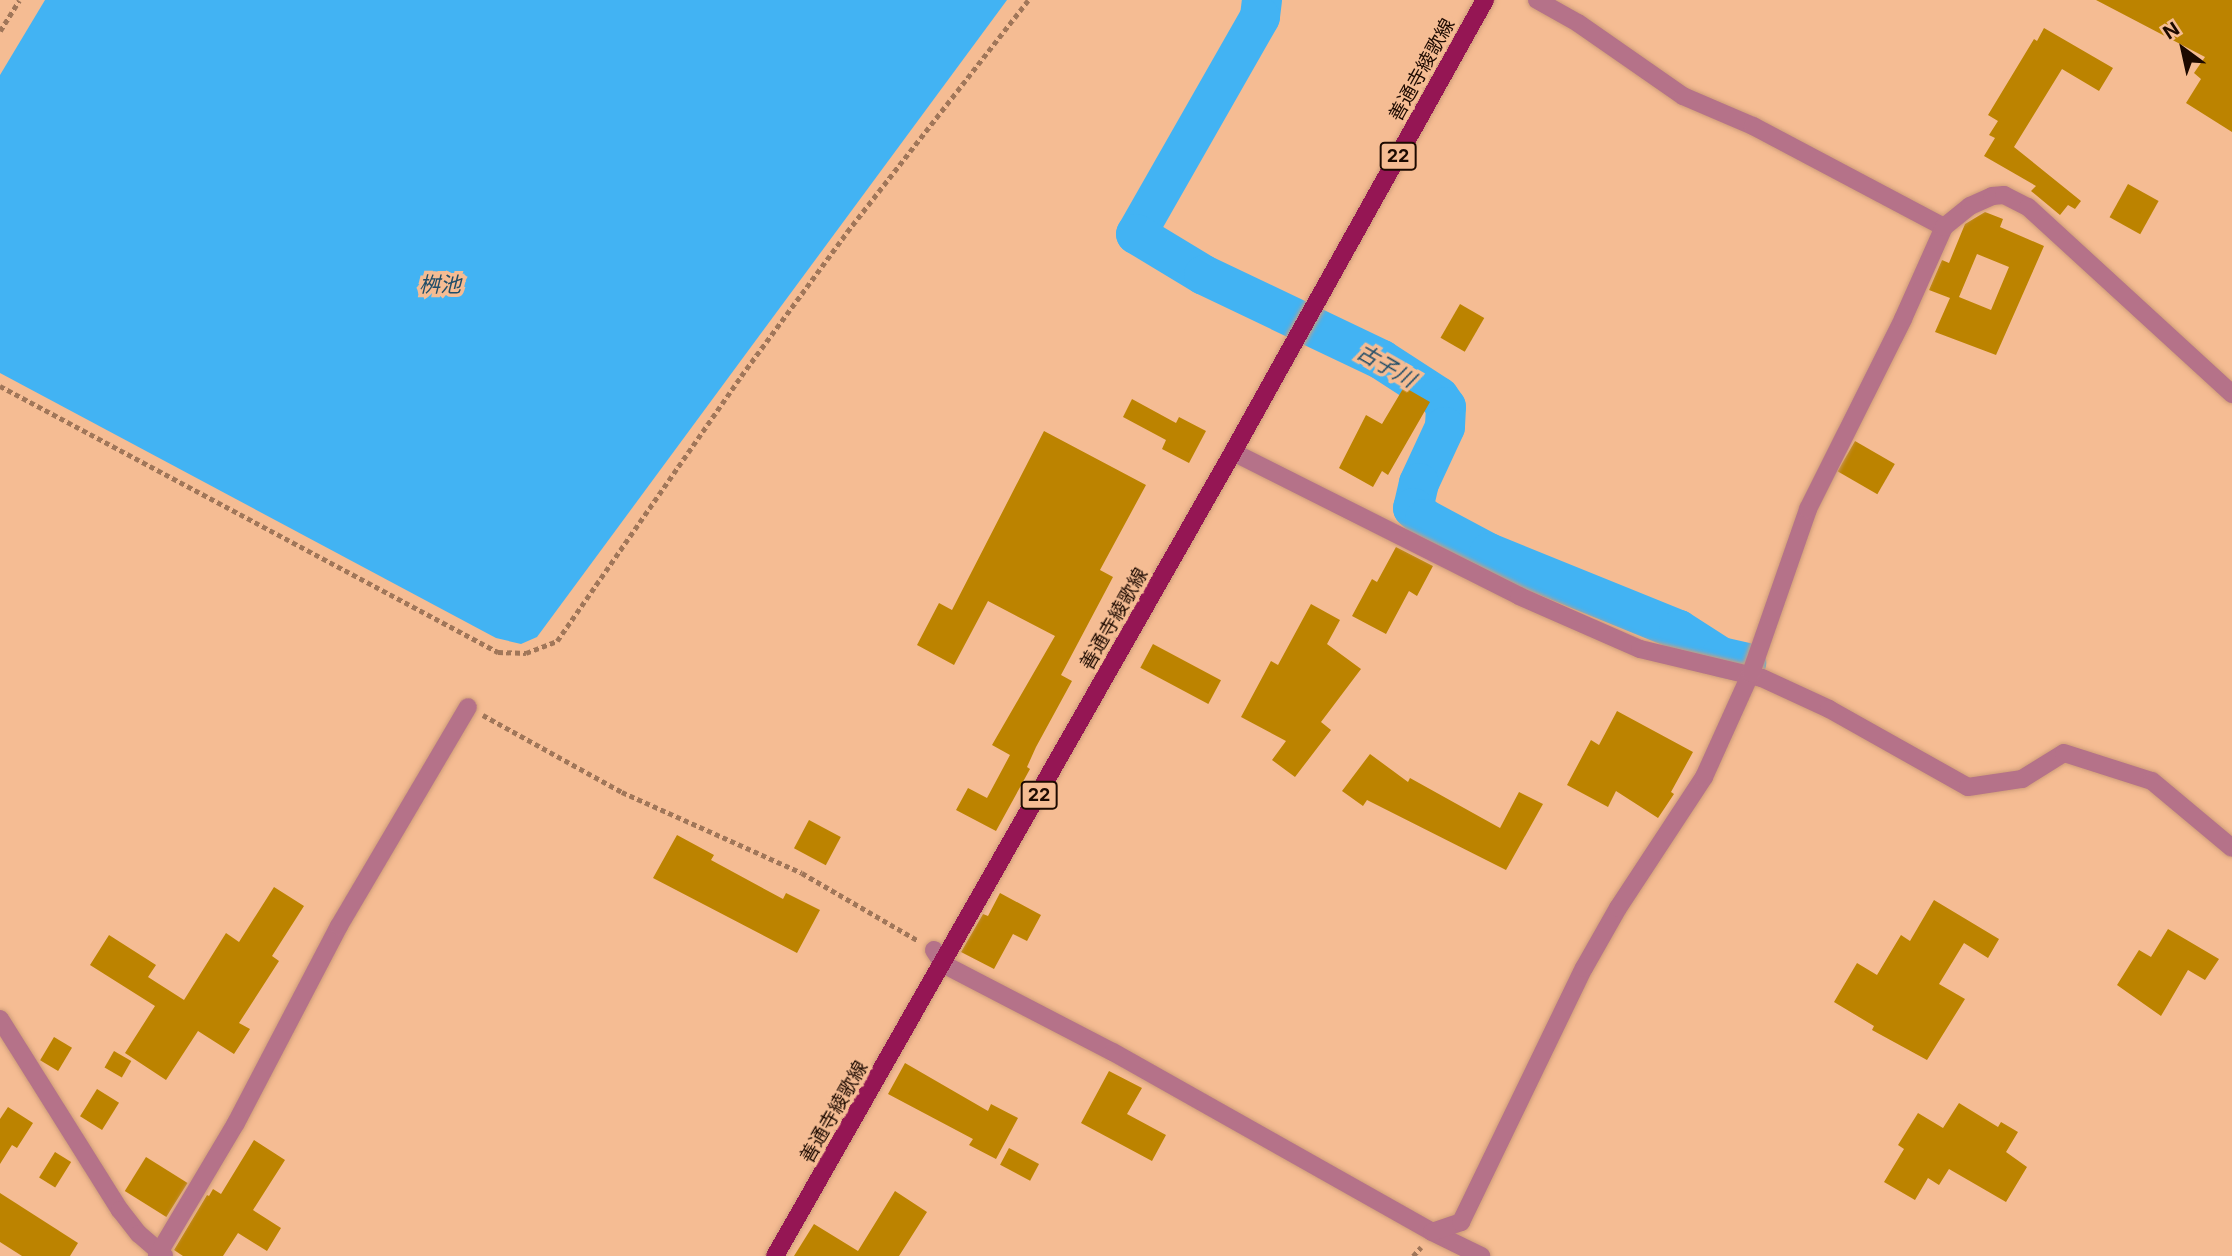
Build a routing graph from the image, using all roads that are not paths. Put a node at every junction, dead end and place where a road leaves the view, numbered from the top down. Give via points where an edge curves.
1 (1485, 0) edge
2 (1537, 0) edge
3 (1944, 227) junction
4 (2232, 394) edge
5 (1233, 452) junction
6 (1751, 673) junction
7 (468, 707) road end
8 (2232, 848) edge
9 (939, 957) junction
10 (0, 1019) edge
11 (1432, 1232) junction
12 (160, 1255) edge
13 (775, 1256) edge
14 (1481, 1256) edge

1 - 5 main road, 善通寺綾歌線 / 22
2 - 3 street via 1683,96 1753,126
3 - 4 street via 1970,206 1992,196 2004,195 2028,207
3 - 6 street via 1808,509
5 - 6 street via 1519,596 1640,649
5 - 9 main road, 善通寺綾歌線 / 22
6 - 8 street via 1829,709 1968,787 2022,779 2064,753 2126,771 2152,781
6 - 11 street via 1704,776 1584,968 1461,1222
7 - 12 street via 339,926 236,1123
9 - 11 street
9 - 13 main road, 善通寺綾歌線 / 22
10 - 12 street via 120,1210
11 - 14 street

